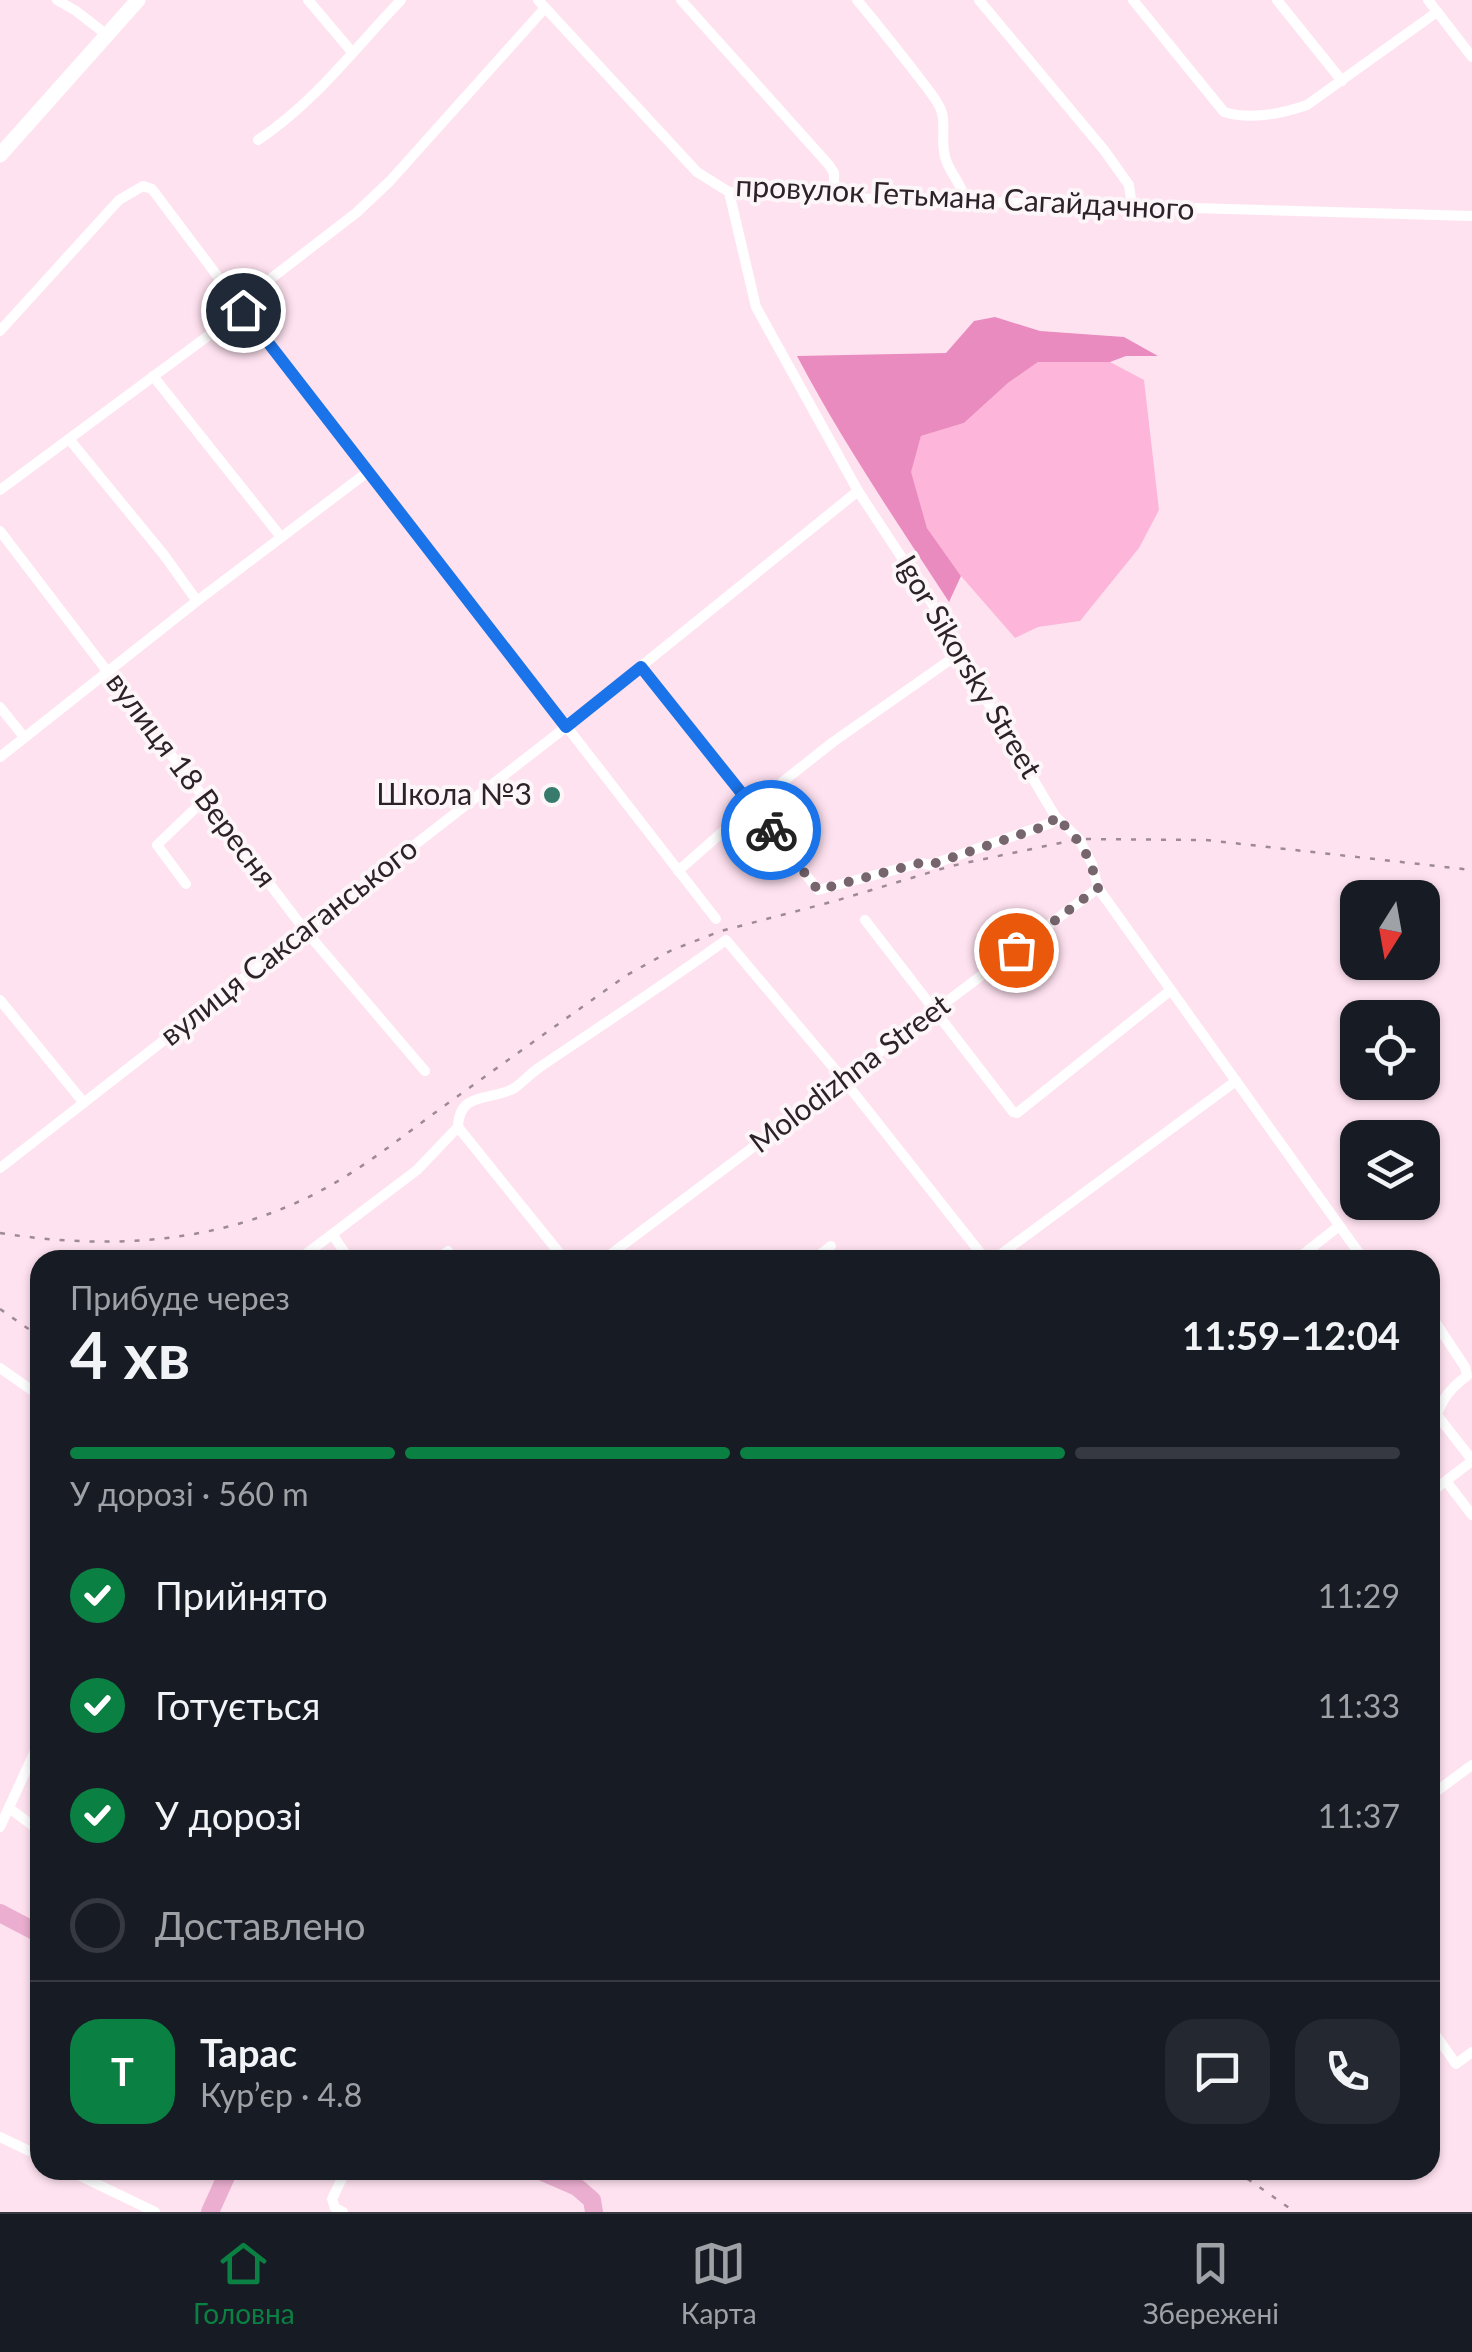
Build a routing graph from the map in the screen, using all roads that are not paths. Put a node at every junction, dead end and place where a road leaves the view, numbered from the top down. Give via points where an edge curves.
1 (57, 0) edge
2 (138, 0) edge
3 (308, 0) edge
4 (401, 0) edge
5 (681, 0) edge
6 (857, 0) edge
7 (979, 0) edge
8 (1133, 0) edge
9 (1277, 0) edge
10 (1428, 0) edge
11 (542, 4) edge
12 (1437, 12) junction
13 (108, 35) junction
14 (352, 52) junction
15 (1472, 57) edge
16 (1342, 81) junction
17 (258, 140) dead end
18 (0, 155) edge
19 (729, 192) junction
20 (834, 198) junction
21 (966, 202) junction
22 (1132, 206) junction
23 (1472, 216) edge
24 (240, 307) junction
25 (0, 331) edge
26 (153, 376) junction
27 (69, 439) junction
28 (369, 471) junction
29 (0, 490) edge
30 (858, 490) junction
31 (0, 530) edge
32 (281, 537) junction
33 (197, 601) junction
34 (960, 653) junction
35 (641, 667) junction
36 (109, 672) junction
37 (0, 707) edge
38 (566, 727) junction
39 (24, 737) junction
40 (0, 756) edge
41 (206, 798) junction
42 (752, 806) junction
43 (1055, 816) junction
44 (678, 871) junction
45 (186, 884) dead end
46 (1098, 888) junction
47 (716, 919) dead end
48 (865, 920) dead end
49 (304, 929) junction
50 (1171, 990) junction
51 (0, 1000) edge
52 (934, 1010) junction
53 (425, 1071) dead end
54 (843, 1079) junction
55 (1236, 1081) junction
56 (84, 1104) junction
57 (458, 1127) junction
58 (0, 1168) edge
59 (1339, 1226) junction
60 (332, 1234) junction
61 (831, 1246) dead end
62 (311, 1250) edge
63 (343, 1250) edge
64 (557, 1250) edge
65 (616, 1250) edge
66 (826, 1250) edge
67 (982, 1250) edge
68 (1004, 1250) edge
69 (1309, 1250) edge
70 (1357, 1250) edge
71 (1440, 1329) edge
72 (0, 1368) edge
73 (30, 1389) edge
74 (1440, 1407) edge
75 (1440, 1418) edge
76 (1472, 1461) edge
77 (1446, 1481) junction
78 (1440, 1485) edge
79 (1472, 1515) edge
80 (30, 1761) edge
81 (1472, 1765) edge
82 (1440, 1789) edge
83 (8, 1808) junction
84 (30, 1824) edge
85 (0, 1827) edge
86 (0, 1913) edge
87 (30, 1929) edge
88 (1440, 2041) edge
89 (1472, 2052) edge
90 (0, 2137) edge
91 (30, 2151) edge
92 (89, 2180) edge
93 (224, 2180) edge
94 (341, 2180) edge
95 (560, 2180) edge
96 (593, 2206) edge
97 (155, 2212) edge
98 (210, 2212) edge
99 (343, 2212) edge

1 - 13 street
2 - 13 main road
3 - 14 street
4 - 14 street
5 - 20 street via 829,165
6 - 21 street via 941,109 945,158
7 - 22 street via 1104,150 1129,185
8 - 16 street via 1224,112 1287,112
9 - 16 street
10 - 12 street
11 - 19 street, провулок Гетьмана Сагайдачного via 697,172
11 - 24 street via 390,182
12 - 15 street
12 - 16 street
13 - 18 main road
14 - 17 street via 306,103
19 - 20 street, провулок Гетьмана Сагайдачного
19 - 30 street, Igor Sikorsky Street via 756,307
20 - 21 street, провулок Гетьмана Сагайдачного
21 - 22 street, провулок Гетьмана Сагайдачного
22 - 23 street, провулок Гетьмана Сагайдачного
24 - 25 street via 152,189 143,186 119,200
24 - 26 street
24 - 28 street
26 - 27 street
26 - 32 street
27 - 29 street
27 - 33 street
28 - 32 street
28 - 38 street
30 - 34 street, Igor Sikorsky Street
30 - 35 street, вулиця Саксаганського
31 - 36 street, вулиця 18 Вересня
32 - 33 street
33 - 36 street
34 - 42 street
34 - 43 street, Igor Sikorsky Street
35 - 38 street, вулиця Саксаганського
35 - 42 street
36 - 39 street
36 - 41 street, вулиця 18 Вересня
37 - 39 street
38 - 44 street
38 - 49 street, вулиця Саксаганського
39 - 40 street
41 - 45 street via 157,846
41 - 49 street, вулиця 18 Вересня
42 - 43 street via 818,890 930,865 1051,824
42 - 44 street
43 - 46 street, Igor Sikorsky Street via 1079,839
44 - 47 street
46 - 50 street, Igor Sikorsky Street
46 - 52 street, Molodizhna Street
48 - 52 street
49 - 53 street, вулиця 18 Вересня
49 - 56 street, вулиця Саксаганського
50 - 52 street via 1018,1113
50 - 55 street, Igor Sikorsky Street
51 - 56 street
52 - 54 street, Molodizhna Street
54 - 57 street via 726,940 513,1090 465,1105
54 - 65 street, Molodizhna Street
54 - 67 street
55 - 59 street, Igor Sikorsky Street
55 - 68 street
56 - 58 street, вулиця Саксаганського
57 - 60 street via 417,1170
57 - 64 street
59 - 69 street
59 - 70 street, Igor Sikorsky Street
60 - 62 street
60 - 63 street
61 - 66 street
71 - 74 street via 1467,1376
72 - 73 street
75 - 76 street
76 - 77 street
77 - 78 street
77 - 79 street
80 - 83 street
81 - 82 street
83 - 84 street
83 - 85 street
86 - 87 main road
88 - 89 street via 1456,2064
90 - 91 street
92 - 97 street
93 - 98 main road
94 - 99 street via 332,2198
95 - 96 main road

